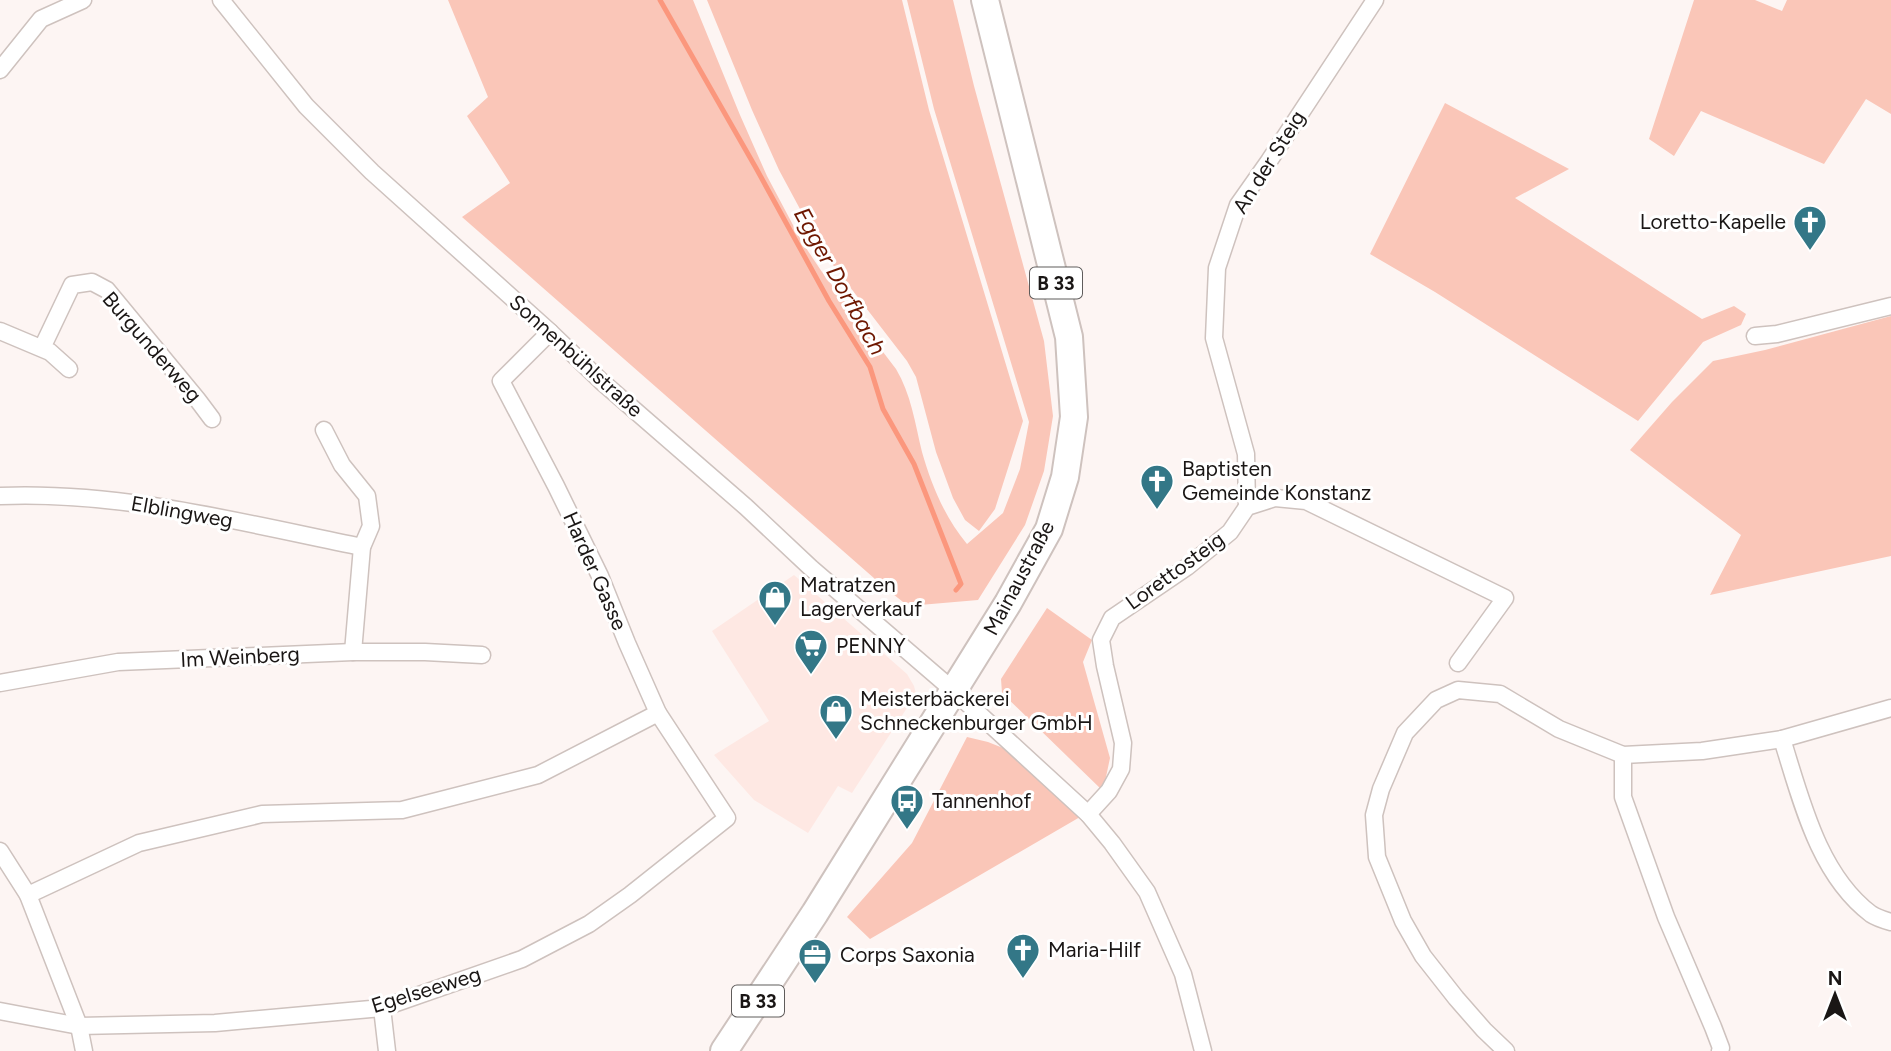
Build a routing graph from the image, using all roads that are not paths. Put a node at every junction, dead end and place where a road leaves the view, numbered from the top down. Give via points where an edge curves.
1 (83, 0) edge
2 (221, 0) edge
3 (985, 0) edge
4 (1375, 0) edge
5 (0, 70) edge
6 (1891, 306) edge
7 (0, 331) edge
8 (550, 332) junction
9 (1755, 336) dead end
10 (42, 348) junction
11 (69, 369) dead end
12 (212, 419) dead end
13 (324, 430) dead end
14 (0, 496) edge
15 (1247, 506) junction
16 (362, 547) junction
17 (353, 652) junction
18 (482, 655) dead end
19 (1458, 663) dead end
20 (0, 683) edge
21 (954, 691) junction
22 (1891, 708) edge
23 (659, 713) junction
24 (1782, 739) junction
25 (1623, 755) junction
26 (1088, 814) junction
27 (727, 818) joint
28 (0, 850) edge
29 (28, 895) junction
30 (1891, 922) edge
31 (382, 1008) junction
32 (0, 1011) edge
33 (79, 1026) junction
34 (84, 1051) edge
35 (387, 1051) edge
36 (724, 1051) edge
37 (1203, 1051) edge
38 (1506, 1051) edge
39 (1720, 1051) edge

1 - 5 street via 41,19
2 - 8 street, Sonnenbühlstraße via 316,116 372,173
3 - 21 main road, Mainaustraße / B 33 via 1069,337 1074,416 1065,477 1049,529
4 - 15 street, An der Steig via 1238,205 1217,268 1214,338 1246,454
6 - 9 street
7 - 10 street
8 - 21 street, Sonnenbühlstraße
8 - 23 street, Harder Gasse via 501,381 600,576
10 - 11 street
10 - 12 street, Burgunderweg via 72,285 92,282 107,290
13 - 16 street via 342,465 367,496 371,526
14 - 16 street, Elblingweg via 140,503
15 - 19 street via 1275,498 1306,501 1505,598
15 - 26 street, Lorettosteig via 1230,532 1111,618 1101,640 1123,743 1121,769
16 - 17 street
17 - 18 street, Im Weinberg
17 - 20 street, Im Weinberg via 118,663
21 - 26 street, Sonnenbühlstraße
21 - 36 main road, Mainaustraße / B 33
22 - 24 street
23 - 27 street, Harder Gasse
23 - 29 street via 538,775 402,810 262,814 139,843
24 - 25 street via 1702,751
24 - 30 street via 1814,835 1844,889 1873,916
25 - 38 street via 1559,729 1500,694 1458,690 1436,700 1405,733 1381,789 1374,815 1377,857 1403,921 1423,956
25 - 39 street via 1623,797
26 - 37 street, Sonnenbühlstraße via 1147,892 1183,974
27 - 31 street, Egelseeweg via 589,924 522,959
28 - 29 street
29 - 33 street
31 - 33 street, Egelseeweg via 215,1023
31 - 35 street
32 - 33 street, Egelseeweg
33 - 34 street

